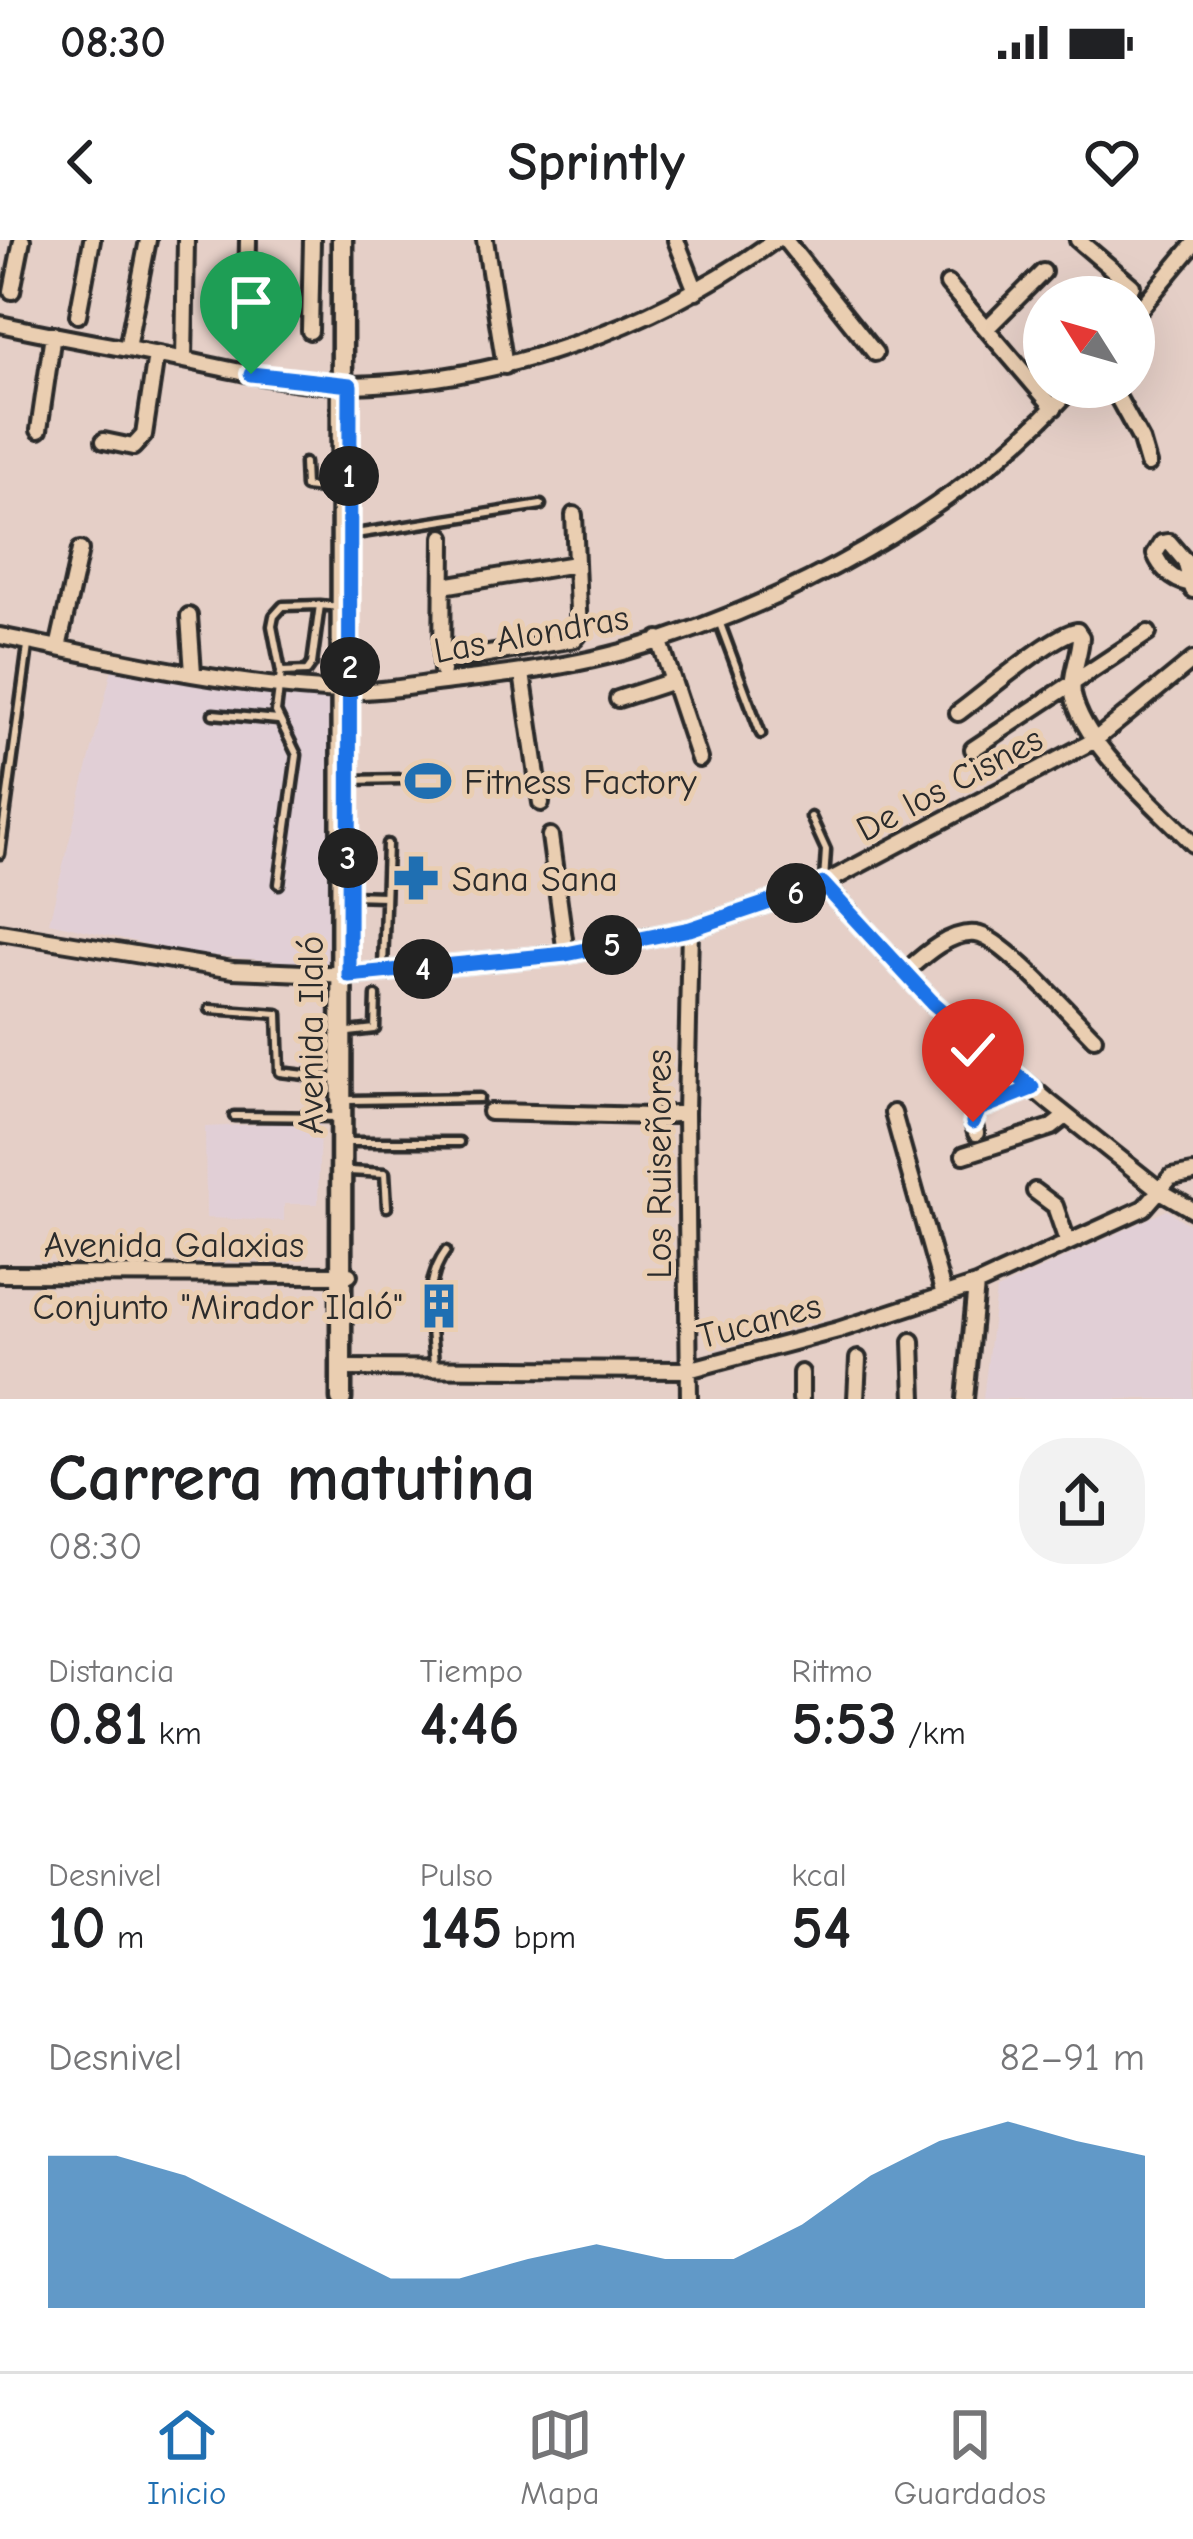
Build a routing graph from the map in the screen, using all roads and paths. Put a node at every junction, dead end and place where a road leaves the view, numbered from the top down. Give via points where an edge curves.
1 (22, 240) edge
2 (92, 240) edge
3 (148, 240) edge
4 (186, 240) edge
5 (248, 240) edge
6 (312, 240) edge
7 (346, 240) edge
8 (485, 240) edge
9 (676, 240) edge
10 (775, 240) edge
11 (785, 240) edge
12 (1078, 240) edge
13 (1187, 245) edge
14 (1043, 272) dead end
15 (1120, 276) edge
16 (948, 284) dead end
17 (1155, 288) edge
18 (12, 291) dead end
19 (696, 291) junction
20 (78, 315) dead end
21 (0, 324) edge
22 (987, 328) junction
23 (310, 331) dead end
24 (53, 334) junction
25 (246, 344) dead end
26 (127, 349) junction
27 (875, 353) dead end
28 (157, 355) junction
29 (184, 360) junction
30 (505, 366) junction
31 (1023, 367) edge
32 (347, 385) junction
33 (1054, 408) edge
34 (1123, 408) edge
35 (39, 430) dead end
36 (104, 441) dead end
37 (304, 464) dead end
38 (1148, 464) dead end
39 (342, 491) junction
40 (542, 505) dead end
41 (574, 515) dead end
42 (350, 535) junction
43 (443, 537) dead end
44 (80, 550) dead end
45 (575, 563) junction
46 (443, 586) junction
47 (320, 605) junction
48 (343, 607) junction
49 (189, 616) dead end
50 (717, 618) junction
51 (1148, 633) dead end
52 (0, 636) edge
53 (659, 639) junction
54 (29, 642) junction
55 (58, 648) junction
56 (1193, 660) edge
57 (442, 662) junction
58 (193, 673) junction
59 (522, 673) junction
60 (281, 678) junction
61 (673, 681) junction
62 (1072, 681) junction
63 (442, 682) junction
64 (347, 691) junction
65 (618, 699) dead end
66 (958, 713) dead end
67 (213, 714) dead end
68 (278, 720) junction
69 (761, 734) dead end
70 (1095, 740) junction
71 (973, 748) dead end
72 (699, 759) dead end
73 (404, 779) dead end
74 (349, 780) junction
75 (541, 803) dead end
76 (811, 817) dead end
77 (550, 836) dead end
78 (387, 844) dead end
79 (1193, 844) edge
80 (0, 854) edge
81 (279, 884) dead end
82 (823, 884) junction
83 (349, 896) junction
84 (386, 896) junction
85 (690, 929) junction
86 (0, 932) edge
87 (566, 954) junction
88 (383, 973) junction
89 (904, 973) junction
90 (346, 975) junction
91 (376, 996) dead end
92 (210, 1009) dead end
93 (349, 1032) junction
94 (1094, 1038) dead end
95 (342, 1080) junction
96 (1032, 1088) junction
97 (479, 1098) dead end
98 (346, 1109) junction
99 (490, 1112) dead end
100 (686, 1113) junction
101 (893, 1113) dead end
102 (233, 1116) dead end
103 (1066, 1116) junction
104 (976, 1133) dead end
105 (350, 1142) junction
106 (458, 1142) dead end
107 (964, 1155) dead end
108 (349, 1172) junction
109 (1193, 1173) edge
110 (1035, 1192) dead end
111 (1162, 1192) junction
112 (387, 1207) dead end
113 (1193, 1210) edge
114 (1067, 1241) junction
115 (446, 1252) dead end
116 (0, 1274) edge
117 (345, 1275) junction
118 (976, 1285) junction
119 (944, 1295) junction
120 (912, 1341) dead end
121 (858, 1359) dead end
122 (345, 1368) junction
123 (434, 1370) junction
124 (688, 1370) junction
125 (801, 1373) dead end
126 (345, 1399) edge
127 (688, 1399) edge
128 (801, 1399) edge
129 (856, 1399) edge
130 (914, 1399) edge
131 (965, 1399) edge

1 - 18 street
2 - 20 street
3 - 26 street
4 - 29 street
5 - 25 street
6 - 23 street
7 - 32 main road, Avenida Ilaló
8 - 30 street
9 - 19 street
10 - 19 street
11 - 27 street
12 - 15 street
13 - 17 street
14 - 22 street
16 - 22 street
19 - 30 street
21 - 24 street
22 - 31 street
24 - 26 street
24 - 35 street
26 - 28 street
28 - 29 street
28 - 36 street via 144,435 133,447
29 - 32 street
30 - 32 street
32 - 39 main road, Avenida Ilaló
32 - 42 main road, Avenida Ilaló
33 - 50 street, Las Alondras via 880,543
34 - 38 street
37 - 39 lane via 305,487
39 - 48 main road, Avenida Ilaló
40 - 42 lane
41 - 45 street
42 - 64 main road, Avenida Ilaló
43 - 46 street
44 - 55 street
45 - 46 street
45 - 57 street via 575,639
46 - 57 street
47 - 48 lane
47 - 60 lane via 312,664
47 - 60 lane via 295,604 274,616
48 - 64 main road, Avenida Ilaló
49 - 58 street
50 - 53 street, Las Alondras
50 - 69 lane
51 - 62 street
52 - 54 street, Las Alondras
53 - 59 street, Las Alondras
53 - 61 street
54 - 55 street, Las Alondras
54 - 80 lane
55 - 58 street, Las Alondras
56 - 70 street, De los Cisnes
57 - 63 street
58 - 60 street, Las Alondras
59 - 63 street, Las Alondras
59 - 75 street
60 - 64 street, Las Alondras
60 - 68 lane
61 - 65 street
61 - 72 street
62 - 66 street via 1081,637 1070,631
62 - 70 street
62 - 71 street
63 - 64 street, Las Alondras
64 - 74 main road, Avenida Ilaló
64 - 90 main road, Avenida Ilaló
67 - 68 lane
68 - 81 lane via 297,754
70 - 79 street
70 - 82 street, De los Cisnes
73 - 74 lane
74 - 83 main road, Avenida Ilaló
76 - 82 lane via 826,850
77 - 87 street
78 - 84 lane
82 - 85 street, De los Cisnes
82 - 89 street
83 - 84 lane
83 - 90 main road, Avenida Ilaló
84 - 88 lane
85 - 87 street, De los Cisnes
85 - 100 street, Los Ruiseñores
86 - 90 street, De los Cisnes via 233,970
87 - 88 street, De los Cisnes
88 - 90 street, De los Cisnes
89 - 94 street via 946,942 981,934
89 - 96 street
90 - 93 main road, Avenida Ilaló
90 - 95 main road, Avenida Ilaló
91 - 93 lane via 376,1029
92 - 95 lane via 278,1014 280,1072
93 - 98 main road, Avenida Ilaló
95 - 98 main road, Avenida Ilaló
96 - 103 street
96 - 104 street via 979,1109
97 - 98 lane
98 - 102 lane
98 - 105 main road, Avenida Ilaló
98 - 117 main road, Avenida Ilaló
99 - 100 street
100 - 124 street, Los Ruiseñores
101 - 119 street
103 - 107 street
103 - 111 street
105 - 106 lane
105 - 108 main road, Avenida Ilaló
108 - 112 lane via 385,1173
108 - 117 main road, Avenida Ilaló
109 - 111 street, Tucanes via 1172,1178
110 - 114 street via 1055,1206
111 - 113 street
111 - 114 street, Tucanes
114 - 118 street, Tucanes
115 - 123 lane via 429,1299
116 - 117 street, Avenida Galaxias
117 - 122 main road, Avenida Ilaló
118 - 119 street, Tucanes
118 - 131 street
119 - 124 street, Tucanes
120 - 130 street
121 - 129 street
122 - 123 street, Tucanes
122 - 126 main road, Avenida Ilaló
123 - 124 street, Tucanes
124 - 127 street, Los Ruiseñores
125 - 128 street

